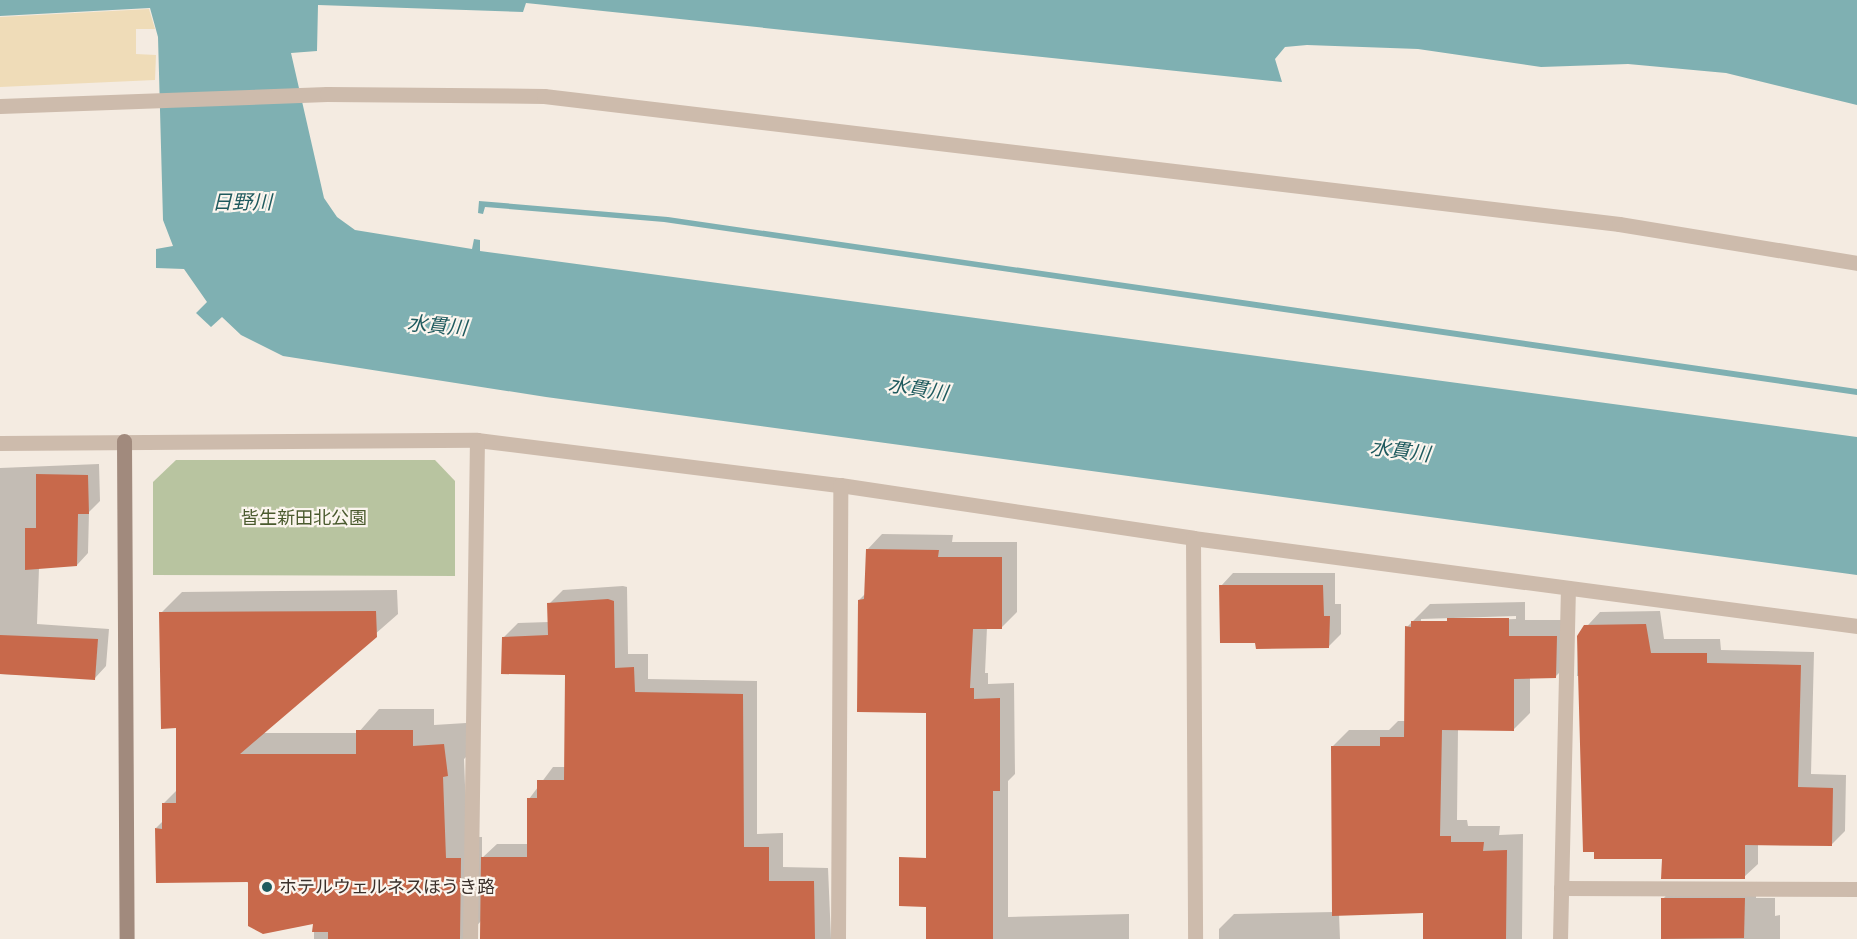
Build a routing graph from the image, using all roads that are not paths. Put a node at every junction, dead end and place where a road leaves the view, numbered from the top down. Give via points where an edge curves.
1 (0, 106) edge
2 (1857, 263) edge
3 (477, 440) junction
4 (124, 441) junction
5 (0, 443) edge
6 (840, 486) junction
7 (1193, 538) junction
8 (1568, 588) junction
9 (1857, 626) edge
10 (1561, 888) junction
11 (1857, 888) edge
12 (128, 939) edge
13 (470, 939) edge
14 (838, 939) edge
15 (1195, 939) edge
16 (1560, 939) edge

1 - 2 street via 327,94 544,96 1619,224
3 - 4 street
3 - 6 street
3 - 13 street
4 - 5 street
4 - 12 street
6 - 7 street
6 - 14 street
7 - 8 street
7 - 15 street
8 - 9 street
8 - 10 street
10 - 11 street
10 - 16 street

